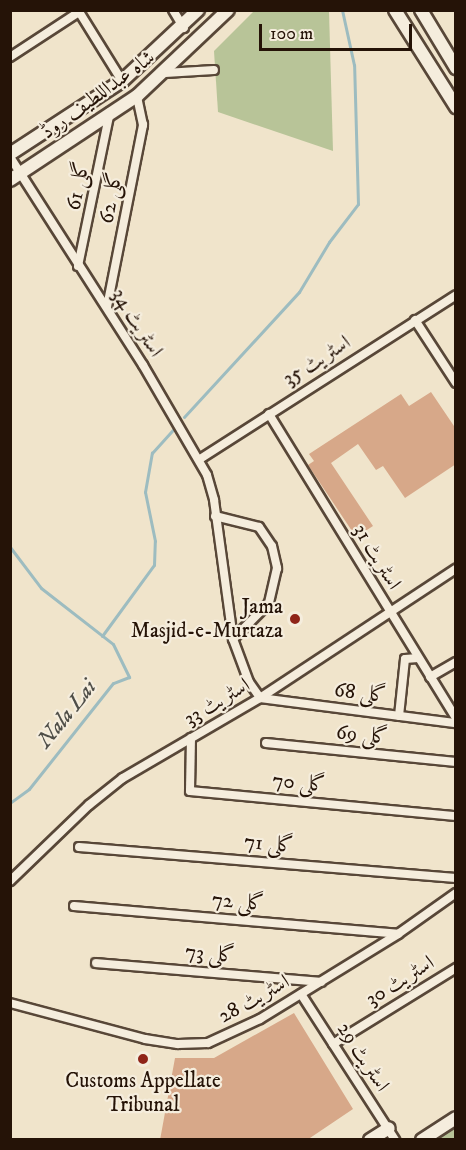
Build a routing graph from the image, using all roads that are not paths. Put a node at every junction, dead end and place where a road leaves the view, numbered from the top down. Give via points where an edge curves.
1 (173, 10) edge
2 (198, 10) edge
3 (228, 10) edge
4 (395, 10) edge
5 (421, 10) edge
6 (78, 11) edge
7 (184, 28) junction
8 (10, 57) edge
9 (456, 68) edge
10 (214, 70) dead end
11 (165, 73) junction
12 (122, 81) junction
13 (137, 96) junction
14 (453, 98) edge
15 (110, 112) junction
16 (10, 156) edge
17 (22, 173) junction
18 (10, 180) edge
19 (78, 266) junction
20 (456, 295) edge
21 (107, 307) junction
22 (415, 320) junction
23 (456, 383) edge
24 (269, 414) junction
25 (200, 459) junction
26 (215, 516) junction
27 (456, 569) edge
28 (390, 612) junction
29 (233, 639) junction
30 (418, 658) junction
31 (456, 662) edge
32 (430, 677) junction
33 (260, 698) junction
34 (399, 716) junction
35 (456, 718) edge
36 (456, 723) edge
37 (191, 738) junction
38 (266, 743) dead end
39 (456, 762) edge
40 (456, 816) edge
41 (79, 847) dead end
42 (456, 878) edge
43 (10, 881) edge
44 (456, 893) edge
45 (74, 906) dead end
46 (398, 934) junction
47 (96, 963) dead end
48 (456, 968) edge
49 (321, 982) junction
50 (301, 994) junction
51 (10, 1003) edge
52 (333, 1044) junction
53 (456, 1118) edge
54 (388, 1128) junction
55 (370, 1140) edge
56 (394, 1140) edge
57 (422, 1140) edge

1 - 7 street
2 - 7 street, شاہ عبداللطیف روڈ
3 - 11 street, شاہ عبداللطیف روڈ
4 - 14 street
5 - 9 street
6 - 8 street
6 - 12 street
7 - 12 street, شاہ عبداللطیف روڈ
10 - 11 street
11 - 13 street, شاہ عبداللطیف روڈ
12 - 16 street, شاہ عبداللطیف روڈ
13 - 15 street, شاہ عبداللطیف روڈ
13 - 21 street, گلی 62 via 143,125
15 - 17 street, شاہ عبداللطیف روڈ
15 - 19 street, گلی 61
16 - 17 street, اسٹریٹ 34
17 - 18 street, شاہ عبداللطیف روڈ
17 - 19 street, اسٹریٹ 34
19 - 21 street, اسٹریٹ 34
20 - 22 street, اسٹریٹ 35
21 - 25 street, اسٹریٹ 34
22 - 23 street
22 - 24 street, اسٹریٹ 35
24 - 25 street, اسٹریٹ 35
24 - 28 street, اسٹریٹ 31
25 - 26 street, اسٹریٹ 34 via 214,500
26 - 29 street, اسٹریٹ 34
26 - 29 street via 259,527 272,546 277,568 269,603
27 - 28 street, اسٹریٹ 33
28 - 30 street, اسٹریٹ 31
28 - 33 street, اسٹریٹ 33
29 - 33 street, اسٹریٹ 34 via 249,682
30 - 32 street, اسٹریٹ 31
30 - 34 street via 405,659
31 - 32 street
32 - 35 street, اسٹریٹ 31
33 - 34 street, گلی 68
33 - 37 street, اسٹریٹ 33
34 - 36 street, گلی 68
37 - 40 street, گلی 70 via 190,791
37 - 43 street, اسٹریٹ 33 via 123,778
38 - 39 street, گلی 69
41 - 42 street, گلی 71
44 - 46 street, اسٹریٹ 28
45 - 46 street, گلی 72
46 - 49 street, اسٹریٹ 28
47 - 49 street, گلی 73
48 - 52 street, اسٹریٹ 30
49 - 50 street, اسٹریٹ 28
50 - 51 street, اسٹریٹ 28 via 236,1032 192,1045 145,1039
50 - 52 street, اسٹریٹ 29
52 - 54 street, اسٹریٹ 29
53 - 57 street
54 - 55 street
54 - 56 street, اسٹریٹ 29

